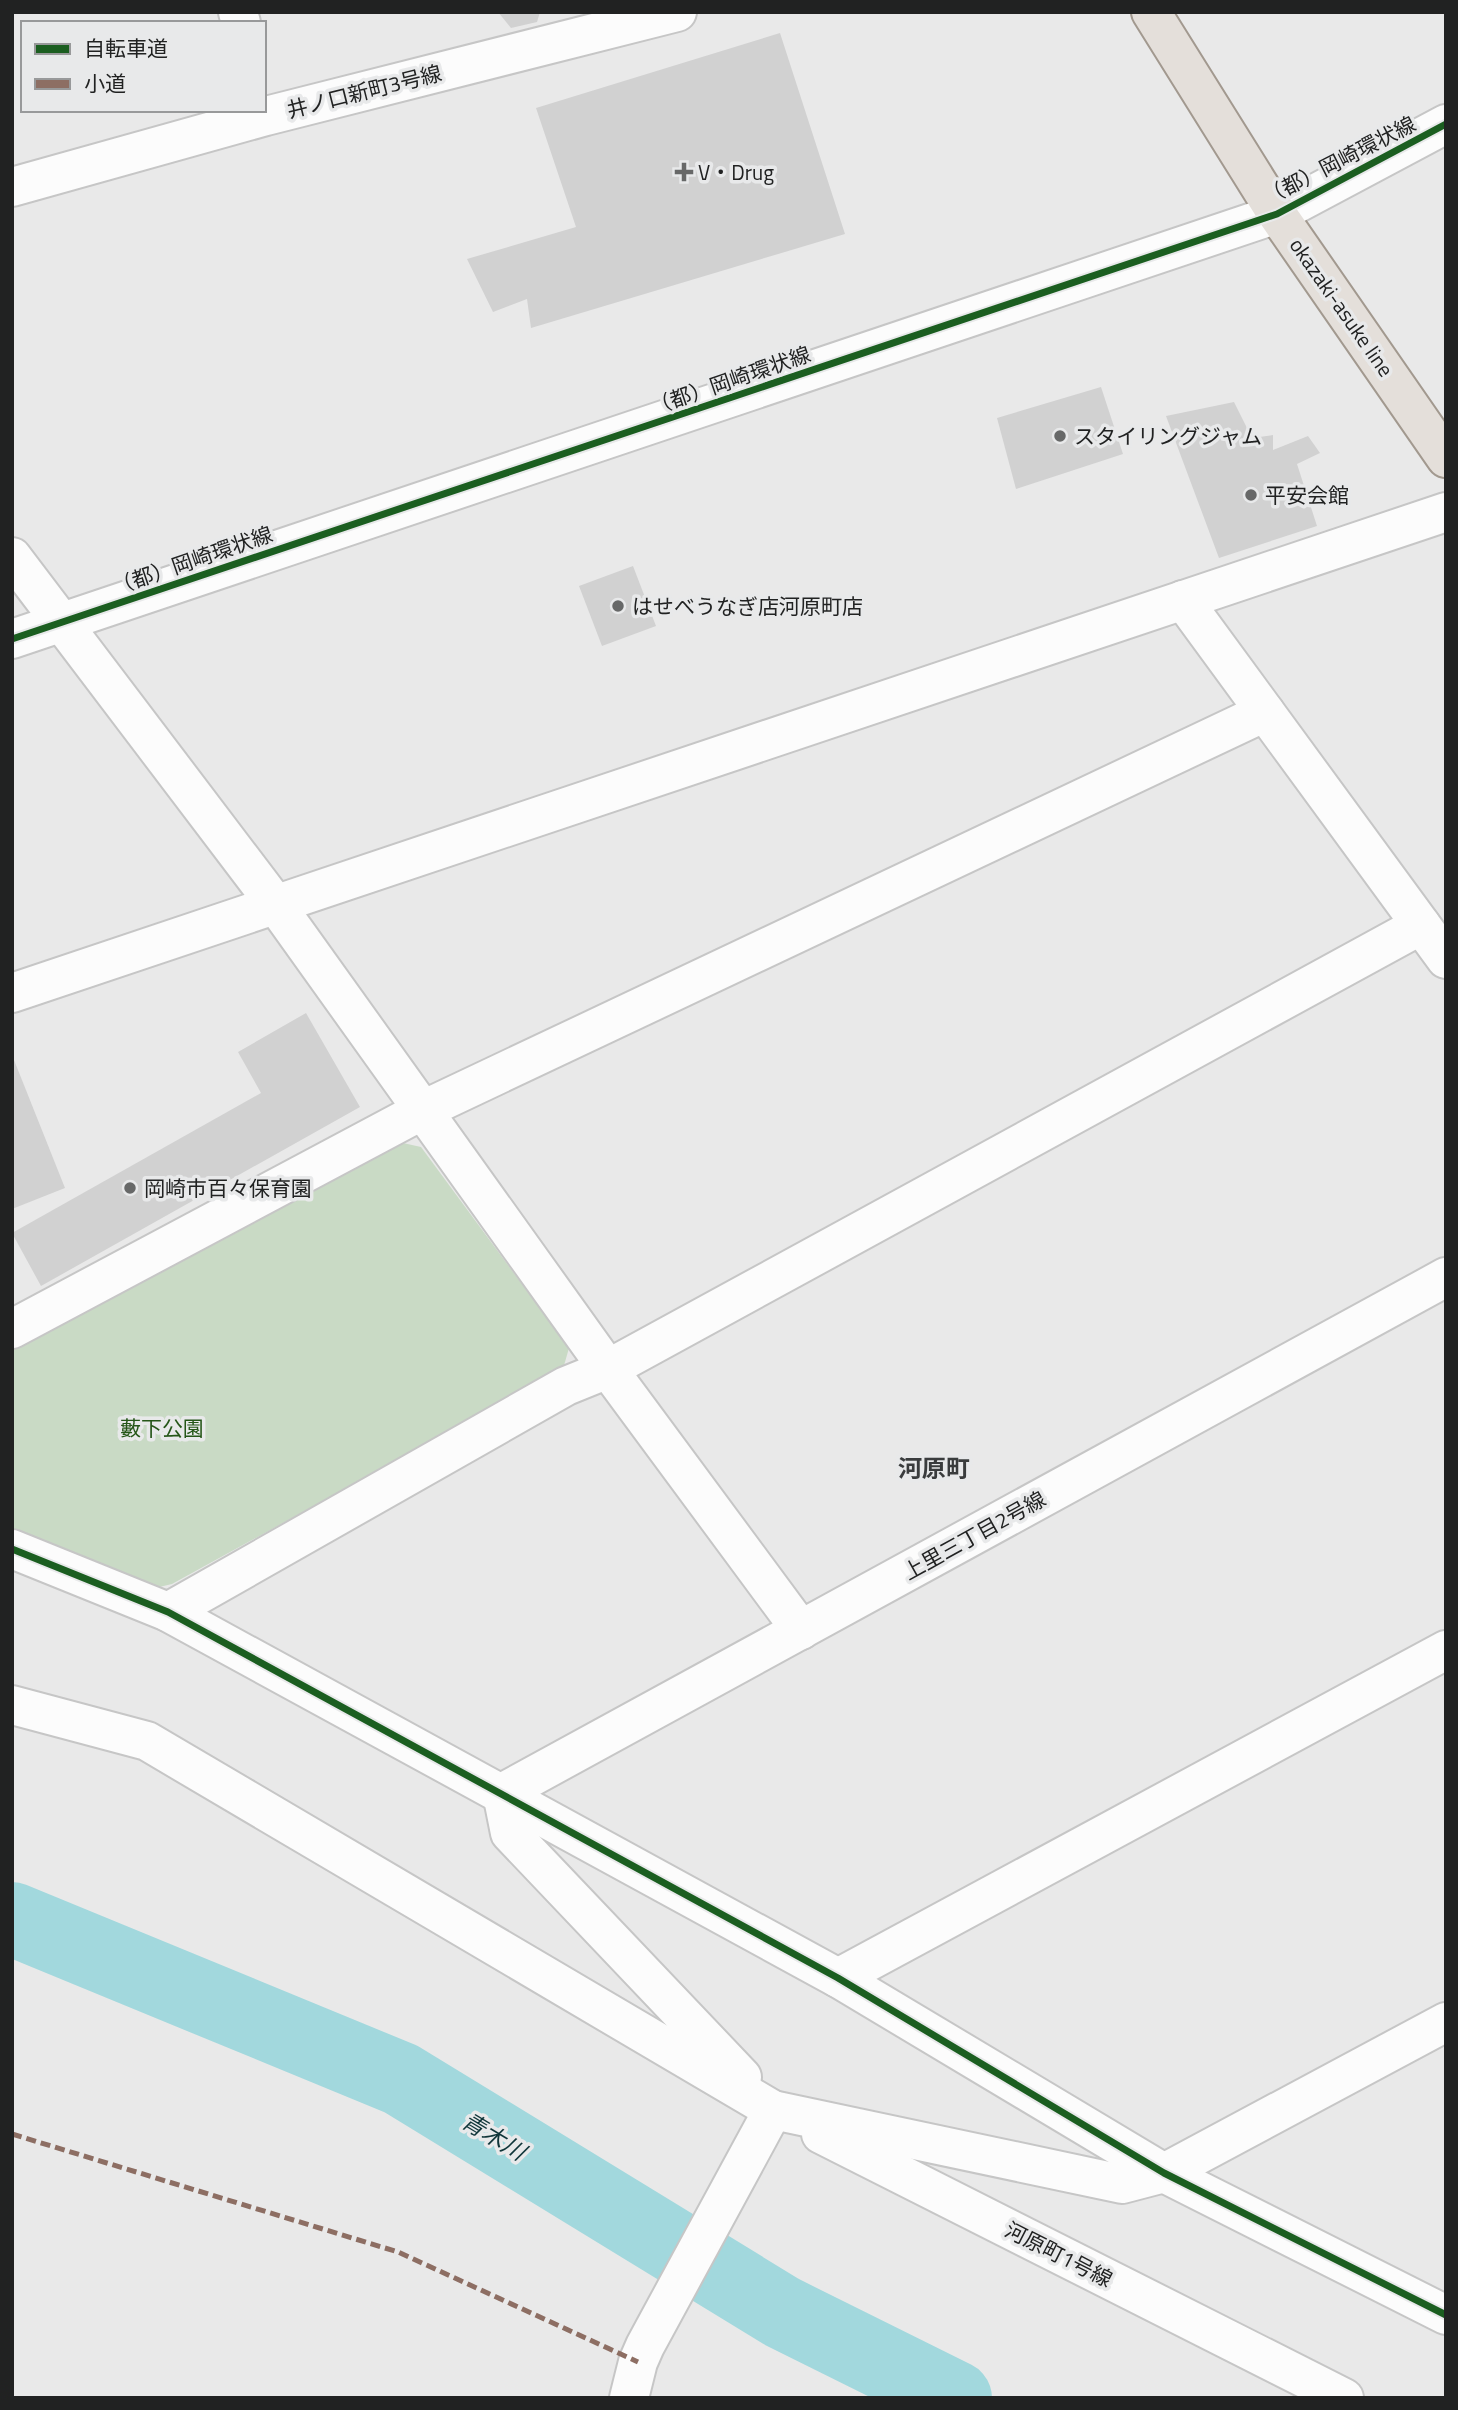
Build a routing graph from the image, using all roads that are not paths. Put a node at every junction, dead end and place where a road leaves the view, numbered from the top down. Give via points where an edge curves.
1 (677, 12) edge
2 (1151, 12) edge
3 (265, 113) edge
4 (1446, 124) edge
5 (12, 187) edge
6 (1277, 214) junction
7 (1446, 458) edge
8 (1446, 512) edge
9 (12, 556) edge
10 (1183, 600) junction
11 (62, 623) junction
12 (12, 639) edge
13 (1265, 712) junction
14 (276, 905) junction
15 (1420, 925) junction
16 (1446, 959) edge
17 (12, 993) edge
18 (423, 1110) junction
19 (1446, 1277) edge
20 (12, 1329) edge
21 (608, 1369) junction
22 (12, 1549) edge
23 (168, 1612) junction
24 (801, 1630) junction
25 (1446, 1650) edge
26 (12, 1705) edge
27 (502, 1793) junction
28 (838, 1978) junction
29 (1446, 2022) edge
30 (773, 2110) junction
31 (1164, 2173) junction
32 (1446, 2315) edge
33 (629, 2398) edge
34 (1344, 2398) edge

1 - 3 street, 井ノ口新町3号線
2 - 6 main road, okazaki-asuke line
3 - 5 street, 井ノ口新町3号線
4 - 6 street, （都）岡崎環状線
6 - 7 main road, okazaki-asuke line
6 - 11 street, （都）岡崎環状線
8 - 10 street
9 - 11 street
10 - 13 street
10 - 14 street
11 - 12 street, （都）岡崎環状線
11 - 14 street
13 - 15 street
13 - 18 street
14 - 17 street
14 - 18 street
15 - 16 street
15 - 21 street
18 - 20 street
18 - 21 street
19 - 24 street, 上里三丁目2号線
21 - 23 street via 566,1386
21 - 24 street
22 - 23 street
23 - 27 street
24 - 27 street, 上里三丁目2号線
25 - 28 street
26 - 30 street via 146,1741
27 - 28 street
27 - 30 street via 510,1833
28 - 31 street
29 - 31 street
30 - 31 street via 1122,2184
30 - 33 street via 645,2346
30 - 34 street, 河原町1号線
31 - 32 street

